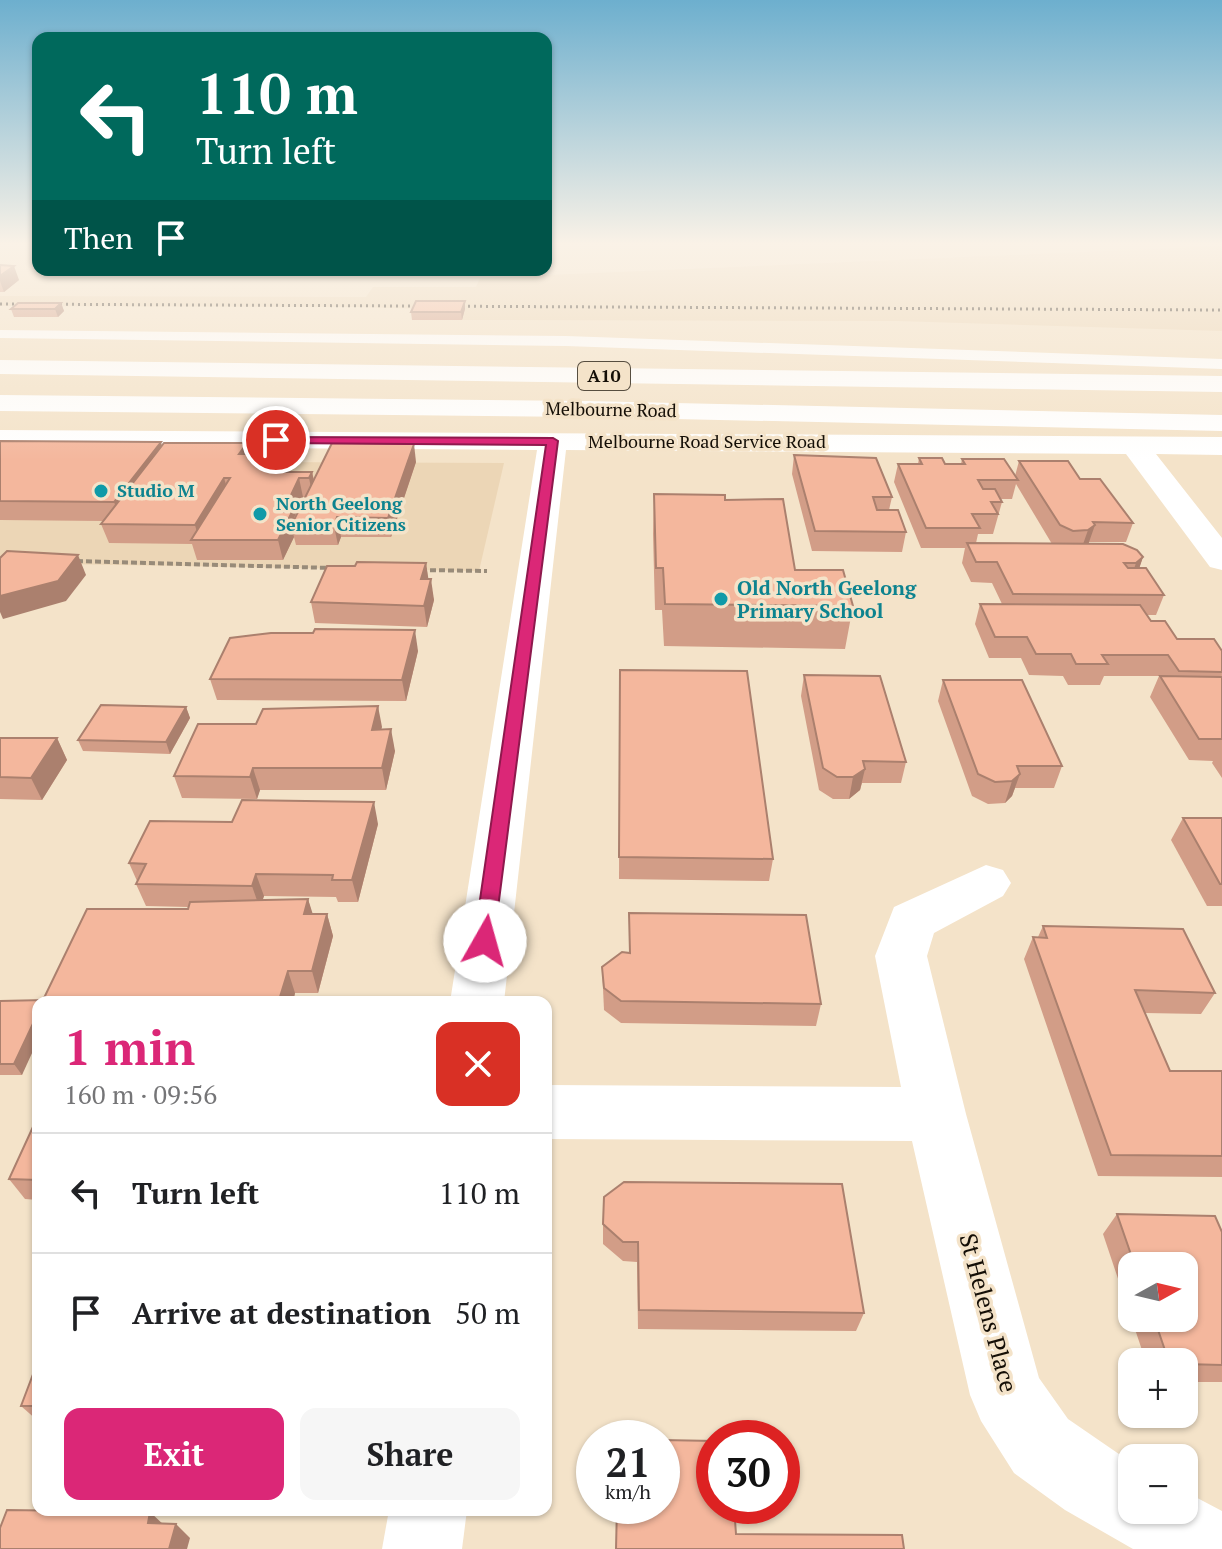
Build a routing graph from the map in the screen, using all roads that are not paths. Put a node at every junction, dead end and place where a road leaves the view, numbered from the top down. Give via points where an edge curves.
1 (0, 334) edge
2 (858, 351) junction
3 (1222, 364) edge
4 (0, 367) edge
5 (229, 371) junction
6 (1017, 381) junction
7 (1222, 384) edge
8 (0, 403) edge
9 (404, 407) junction
10 (486, 408) junction
11 (586, 409) junction
12 (0, 419) edge
13 (1222, 423) edge
14 (0, 438) edge
15 (553, 441) junction
16 (1134, 445) junction
17 (1222, 446) edge
18 (1222, 560) edge
19 (986, 883) dead end
20 (478, 996) edge
21 (552, 1112) edge
22 (936, 1114) junction
23 (1118, 1497) edge
24 (427, 1516) edge
25 (1166, 1524) edge
26 (422, 1549) edge
27 (1211, 1549) edge

1 - 2 lane via 566,341
2 - 3 lane
2 - 6 lane via 937,359
4 - 5 main road, Melbourne Road / A10
5 - 6 main road, Melbourne Road / A10
5 - 11 main road via 330,385 565,390 585,396
6 - 7 main road, Melbourne Road / A10
8 - 9 main road, Melbourne Road / A10
9 - 10 main road, Melbourne Road / A10
9 - 12 main road
10 - 11 main road, Melbourne Road / A10
10 - 15 main road
11 - 13 main road, Melbourne Road / A10
14 - 15 main road, Melbourne Road Service Road
15 - 16 main road, Melbourne Road Service Road
15 - 20 main road
16 - 17 main road, Melbourne Road Service Road
16 - 18 main road
19 - 22 main road, St Helens Place via 912,921 901,956
21 - 22 main road
22 - 23 main road, St Helens Place via 1007,1395 1041,1446
24 - 26 main road
25 - 27 main road

